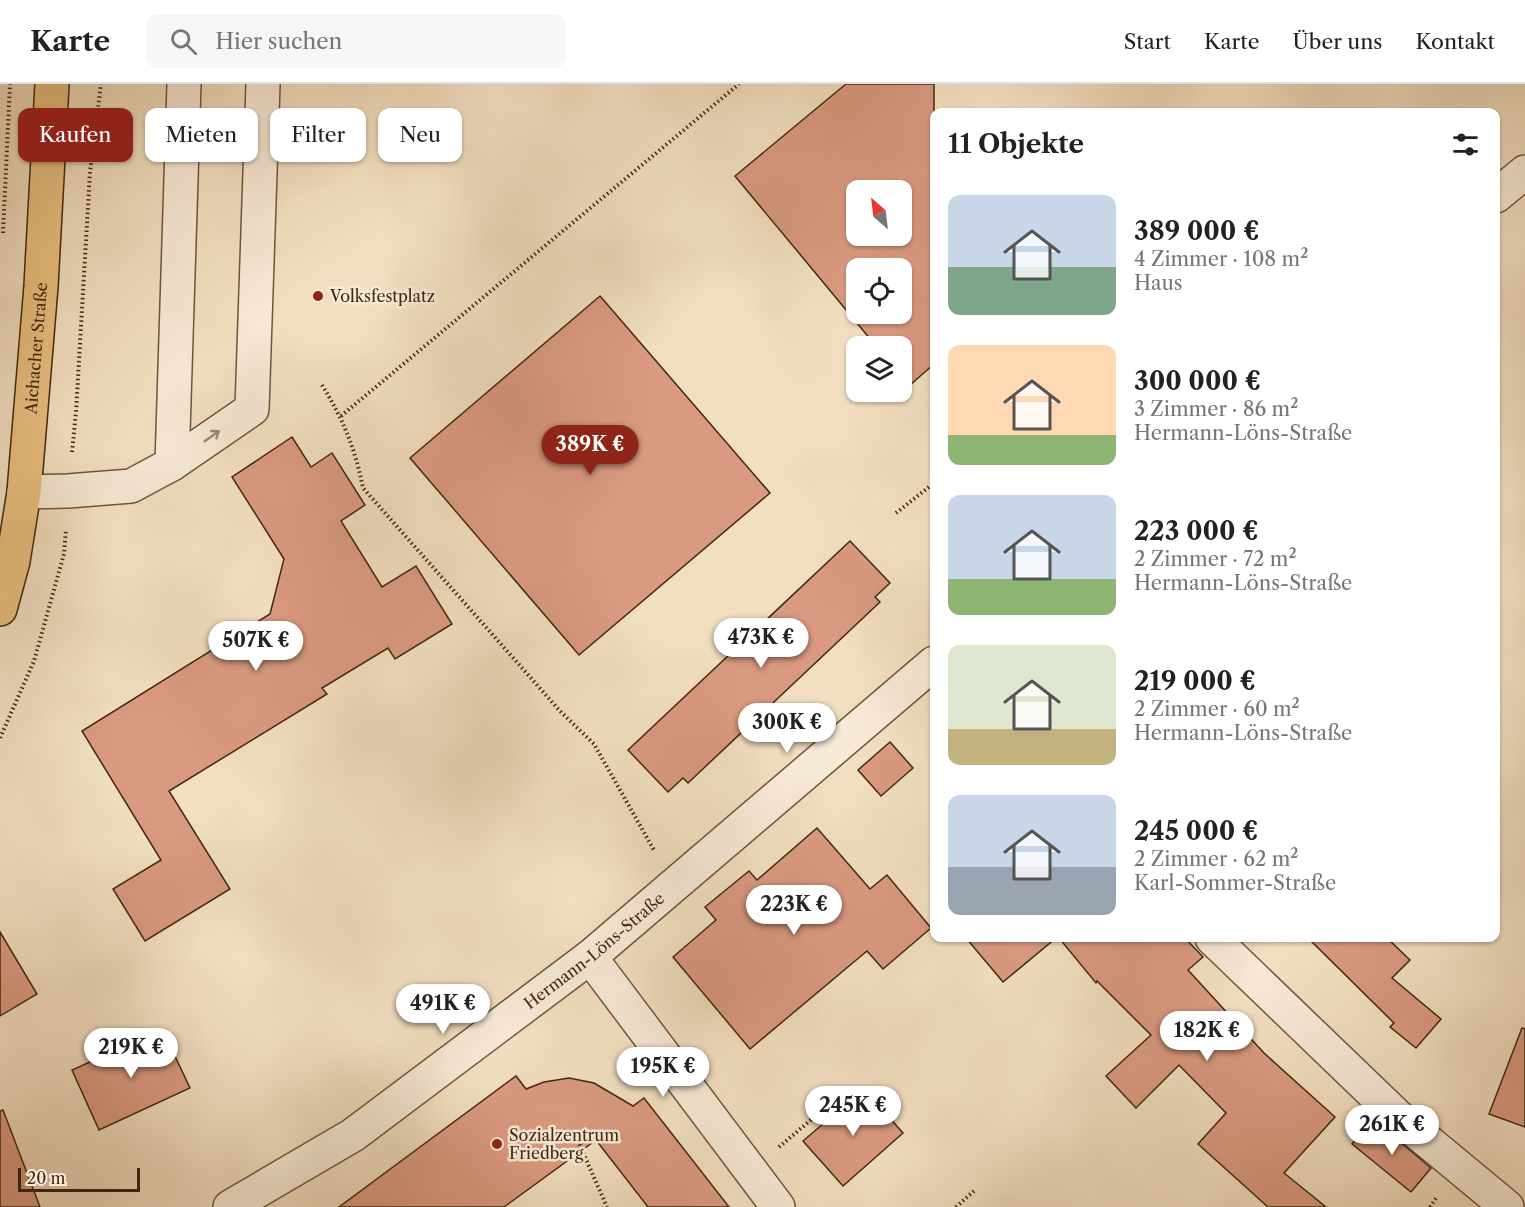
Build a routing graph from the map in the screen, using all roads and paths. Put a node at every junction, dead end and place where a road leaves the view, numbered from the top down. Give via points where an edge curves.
1 (52, 84) edge
2 (184, 84) edge
3 (263, 84) edge
4 (739, 84) edge
5 (1525, 172) edge
6 (1500, 193) edge
7 (322, 385) dead end
8 (341, 416) junction
9 (172, 464) junction
10 (930, 486) edge
11 (24, 492) junction
12 (896, 513) dead end
13 (0, 609) edge
14 (930, 666) edge
15 (673, 885) junction
16 (1216, 942) edge
17 (590, 957) junction
18 (838, 1097) dead end
19 (574, 1132) dead end
20 (750, 1172) junction
21 (975, 1190) dead end
22 (230, 1207) edge
23 (607, 1207) edge
24 (778, 1207) edge
25 (956, 1207) edge
26 (1507, 1207) edge

1 - 11 main road, Aichacher Straße
2 - 9 street
9 -> 3 street via 252,409
4 - 8 path
5 - 6 street
7 - 8 path
8 - 15 path via 357,456 363,488 560,711 594,744
9 - 11 street via 131,486
10 - 12 path
11 - 13 main road, Aichacher Straße via 13,561
14 - 15 street, Hermann-Löns-Straße
15 - 17 street, Hermann-Löns-Straße
16 - 26 street via 1396,1115
17 - 20 street
17 - 22 street, Hermann-Löns-Straße via 353,1135
18 - 20 path
19 - 23 path
20 - 24 street
21 - 25 path

